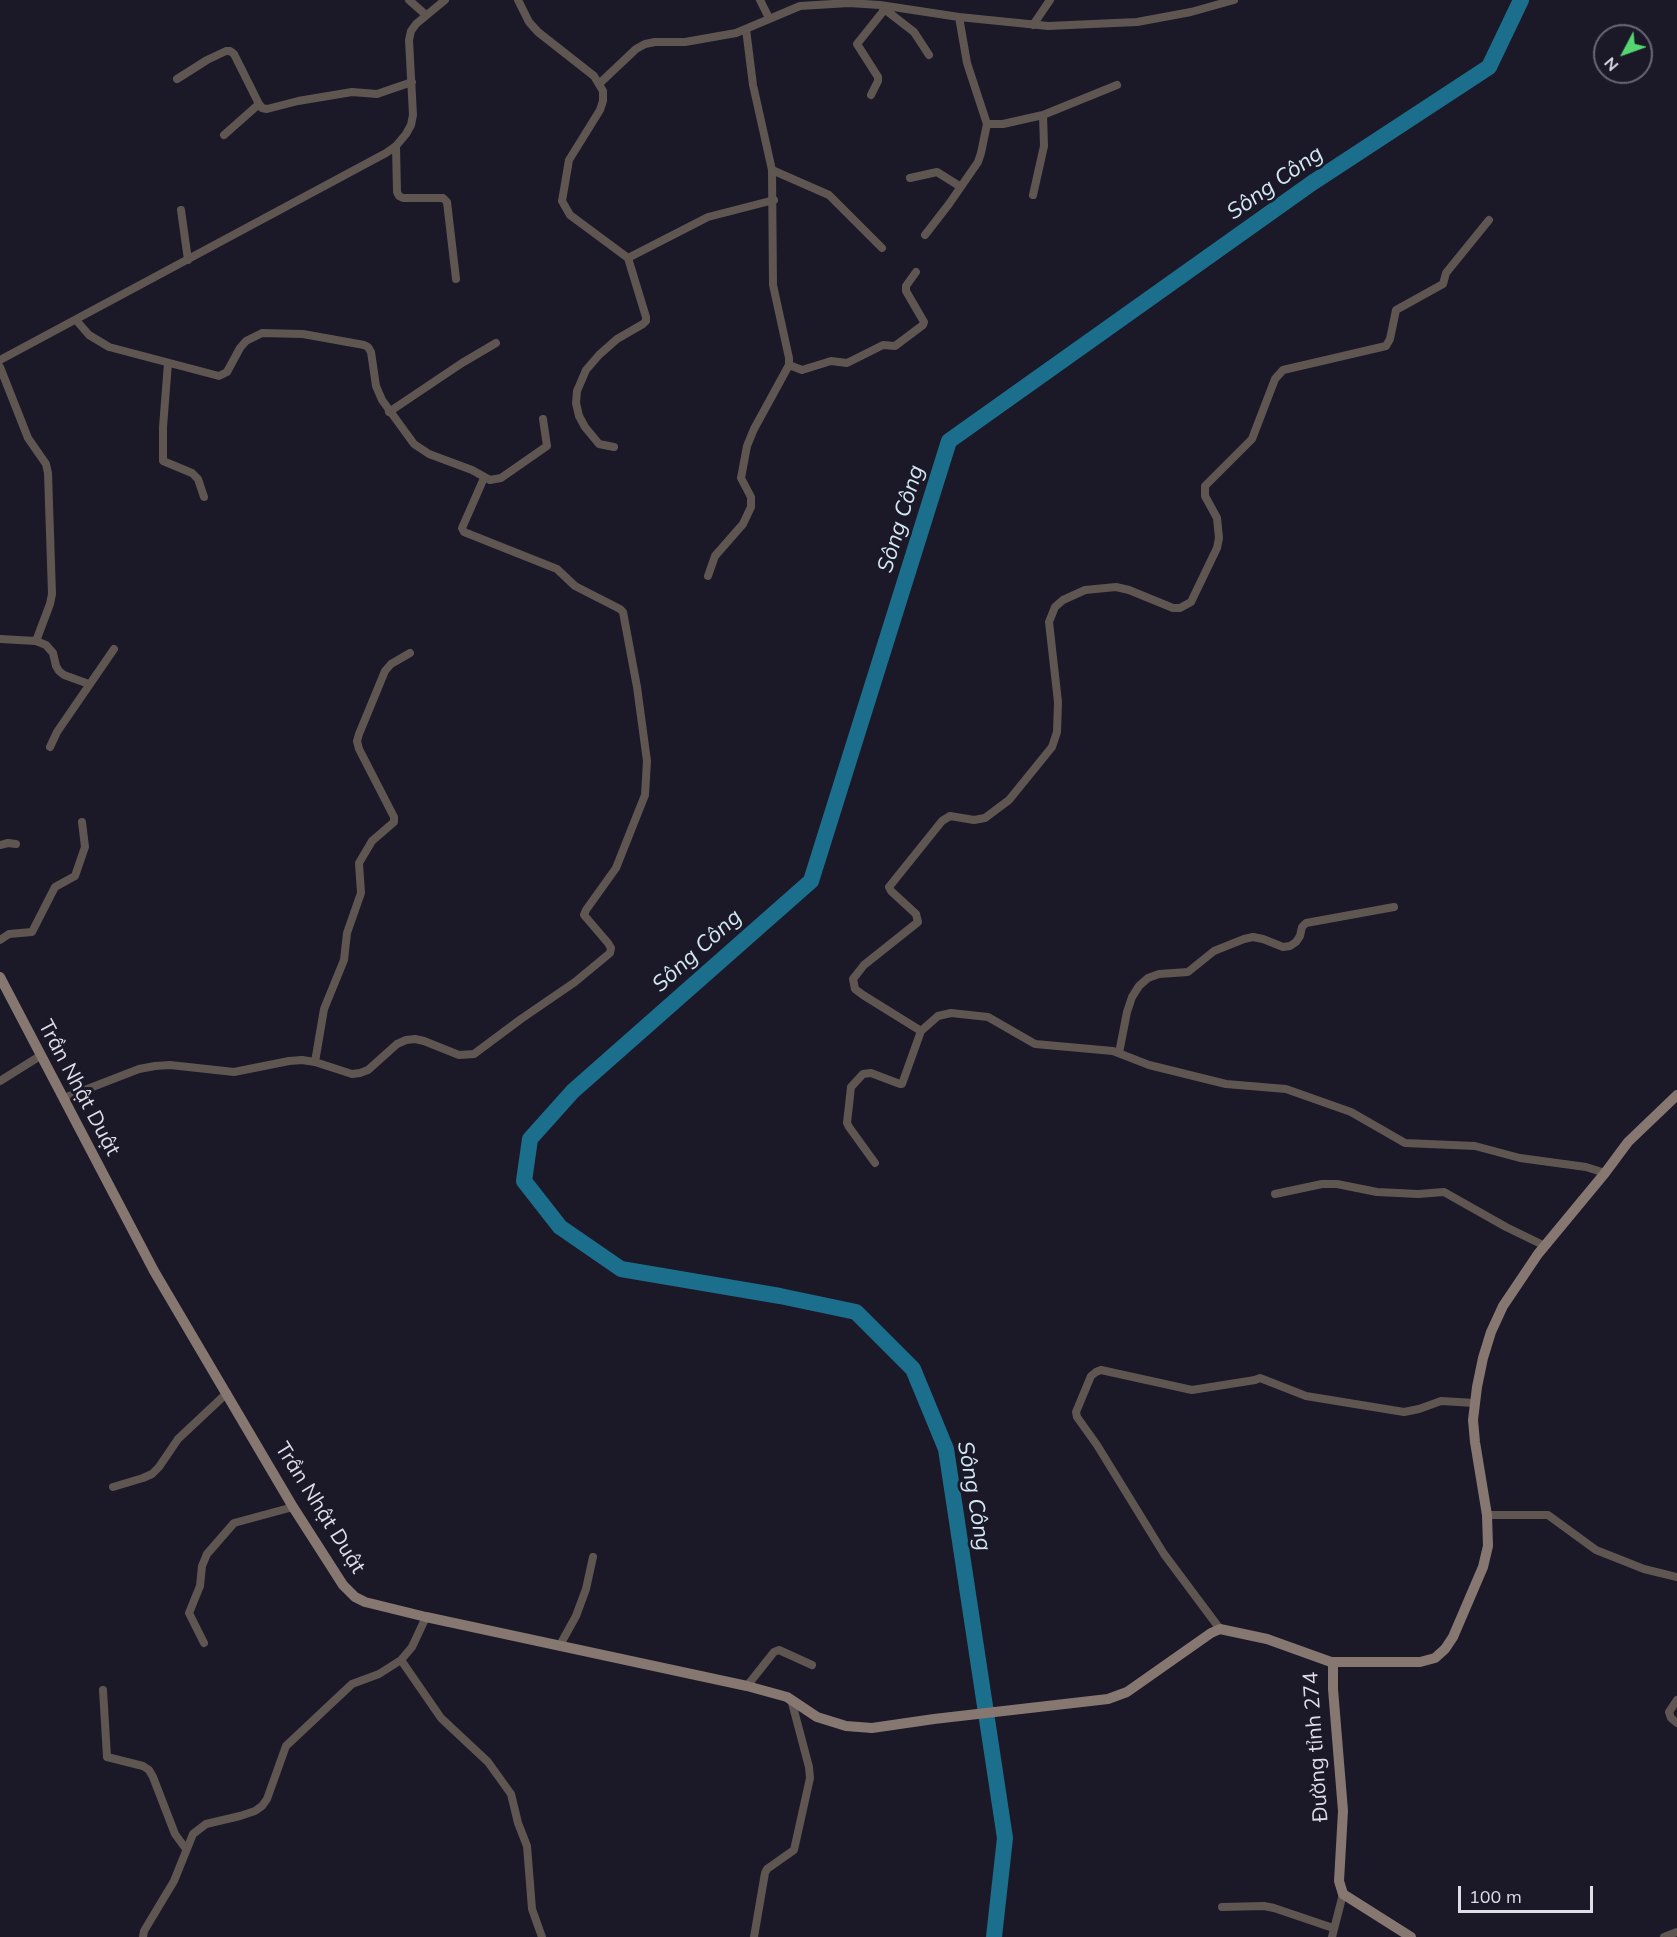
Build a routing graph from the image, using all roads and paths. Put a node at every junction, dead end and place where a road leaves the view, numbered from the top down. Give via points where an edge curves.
1 (409, 0) edge
2 (445, 0) edge
3 (518, 0) edge
4 (760, 0) edge
5 (1050, 0) edge
6 (1234, 0) edge
7 (801, 3) edge
8 (1212, 3) edge
9 (1042, 4) edge
10 (883, 7) junction
11 (426, 15) junction
12 (959, 17) junction
13 (769, 18) junction
14 (1033, 25) junction
15 (746, 29) junction
16 (929, 56) dead end
17 (177, 79) dead end
18 (412, 82) junction
19 (600, 83) junction
20 (1117, 85) dead end
21 (871, 95) dead end
22 (259, 104) junction
23 (1042, 115) junction
24 (987, 124) junction
25 (224, 135) dead end
26 (396, 146) junction
27 (772, 170) junction
28 (910, 178) dead end
29 (961, 187) junction
30 (1033, 195) dead end
31 (774, 200) junction
32 (181, 210) dead end
33 (1489, 220) dead end
34 (925, 234) dead end
35 (882, 249) dead end
36 (628, 258) junction
37 (188, 260) junction
38 (916, 272) dead end
39 (456, 279) dead end
40 (76, 320) junction
41 (496, 343) dead end
42 (0, 360) edge
43 (168, 363) junction
44 (789, 365) junction
45 (0, 368) edge
46 (389, 412) junction
47 (543, 419) dead end
48 (614, 447) dead end
49 (484, 478) junction
50 (204, 497) dead end
51 (708, 576) dead end
52 (0, 639) edge
53 (36, 641) junction
54 (114, 649) dead end
55 (410, 652) dead end
56 (88, 684) junction
57 (50, 747) dead end
58 (82, 822) dead end
59 (16, 844) dead end
60 (0, 845) edge
61 (1394, 907) dead end
62 (0, 940) edge
63 (0, 976) edge
64 (921, 1031) junction
65 (1119, 1053) junction
66 (40, 1056) junction
67 (315, 1062) junction
68 (0, 1081) edge
69 (1677, 1095) edge
70 (64, 1098) junction
71 (875, 1163) dead end
72 (1605, 1173) junction
73 (1275, 1194) dead end
74 (1545, 1245) junction
75 (227, 1393) junction
76 (1475, 1403) junction
77 (113, 1487) dead end
78 (293, 1507) junction
79 (1487, 1515) junction
80 (592, 1557) dead end
81 (1677, 1578) edge
82 (426, 1617) junction
83 (1220, 1629) junction
84 (204, 1643) dead end
85 (560, 1645) junction
86 (401, 1660) junction
87 (1331, 1662) junction
88 (812, 1665) dead end
89 (747, 1686) junction
90 (103, 1690) dead end
91 (791, 1699) junction
92 (1677, 1700) edge
93 (1677, 1724) edge
94 (186, 1849) junction
95 (1343, 1894) junction
96 (1222, 1907) dead end
97 (1333, 1928) junction
98 (1677, 1932) edge
99 (143, 1937) edge
100 (542, 1937) edge
101 (754, 1937) edge
102 (1332, 1937) edge
103 (1411, 1937) edge
104 (1664, 1937) edge

1 - 11 street
2 - 11 street
3 - 19 street via 538,32
4 - 13 street
5 - 9 street
6 - 8 street
7 - 10 street
7 - 13 street
8 - 14 street via 1137,22
9 - 14 street
10 - 12 street
10 - 16 street via 914,32
10 - 21 street via 857,44 878,76
11 - 18 street via 411,31 409,40
12 - 14 street
12 - 24 street via 967,63
13 - 15 street
15 - 19 street via 685,42 645,44
15 - 27 street via 753,85
17 - 22 street via 230,51
18 - 22 street via 377,94 352,92 267,109
18 - 26 street via 411,125
19 - 36 street via 603,101 569,160 562,201 570,216
20 - 23 street
22 - 25 street
23 - 24 street
23 - 30 street via 1044,146
24 - 29 street via 978,162
26 - 37 street
26 - 39 street via 399,196 443,198 447,202
27 - 31 street
27 - 35 street via 830,195
28 - 29 street via 937,172
29 - 34 street
31 - 36 street via 708,217
31 - 44 street via 773,285
32 - 37 street
33 - 64 street via 1446,273 1443,284 1396,310 1386,346 1283,370 1275,379 1252,440 1205,486 1204,496 1217,518 1219,538 1191,602 1173,608 1116,587 1085,590 1055,607 1048,622 1058,702 1052,747 1009,800 985,818 950,816 942,821 889,887 916,915 916,926 871,959 853,979 855,989
36 - 48 street via 646,321 617,339 586,370 576,403 585,427 599,444
37 - 40 street
38 - 44 street via 906,291 923,326 895,346 883,345 848,363 831,361 802,370
40 - 42 street
40 - 43 street via 89,335 109,347
41 - 46 street
43 - 46 street via 223,375 246,341 270,332 364,345 371,352 376,386
43 - 50 street via 163,461 192,473
44 - 51 street via 747,446 741,477 751,497 751,507 715,556
45 - 53 street via 28,438 48,472 52,594
46 - 49 street via 421,449
47 - 49 street via 548,442 544,450 501,478
49 - 67 street via 462,528 464,532 557,569 575,586 620,609 624,618 647,761 645,795 616,868 584,915 608,943 610,953 474,1054 459,1055 415,1039 397,1044 360,1073
52 - 53 street
53 - 56 street via 50,648 64,675
54 - 56 street
55 - 67 street via 385,671 357,741 394,822 372,841 359,863 361,892 347,933 344,960 324,1009
56 - 57 street
58 - 62 street via 85,847 75,876 54,888 32,932 9,934
59 - 60 street
61 - 65 street via 1306,923 1290,946 1244,939 1214,951 1188,972 1148,978 1132,997
63 - 66 main road, Trần Nhật Duật
64 - 65 street via 944,1013 980,1016 1035,1044
64 - 71 street via 902,1084 871,1073 863,1074 852,1088 849,1126
65 - 72 street via 1149,1065 1226,1084 1286,1089 1351,1112 1405,1143 1475,1146
66 - 68 street
66 - 70 main road, Trần Nhật Duật
67 - 70 street via 289,1060 234,1072 154,1066
69 - 72 main road via 1628,1142
70 - 75 main road, Trần Nhật Duật via 154,1271
72 - 74 main road
73 - 74 street via 1322,1184 1386,1192 1444,1192
74 - 76 main road via 1503,1306 1491,1332
75 - 77 street via 178,1439 152,1474
75 - 78 main road, Trần Nhật Duật
76 - 79 main road via 1475,1442
76 - 83 street via 1441,1401 1404,1412 1306,1396 1260,1378 1192,1390 1096,1372 1077,1417 1164,1554
78 - 82 main road, Trần Nhật Duật via 343,1585 355,1597
78 - 84 street via 234,1523 207,1554 189,1613
79 - 81 street via 1548,1515 1596,1550
79 - 87 main road via 1488,1546 1483,1567 1445,1649 1435,1658 1420,1662
80 - 85 street via 586,1589
82 - 85 main road, Trần Nhật Duật
82 - 86 street
83 - 87 main road, Đường tỉnh 274 via 1266,1639
83 - 91 main road, Trần Nhật Duật via 1127,1692 1108,1699 872,1728 846,1726 817,1717
85 - 89 main road, Trần Nhật Duật
86 - 94 street via 352,1684 286,1746 262,1806 206,1824 193,1834
86 - 100 street via 441,1718 488,1762 511,1794 527,1846 532,1910
87 - 95 main road, Đường tỉnh 274 via 1343,1811
88 - 89 street via 779,1650
89 - 91 main road, Trần Nhật Duật
90 - 94 street via 107,1757 148,1770
91 - 101 street via 810,1778 794,1851 765,1873
92 - 93 street via 1669,1712
94 - 99 street via 174,1881
95 - 97 street
95 - 103 main road
96 - 97 street via 1264,1906
97 - 102 street
98 - 104 street

